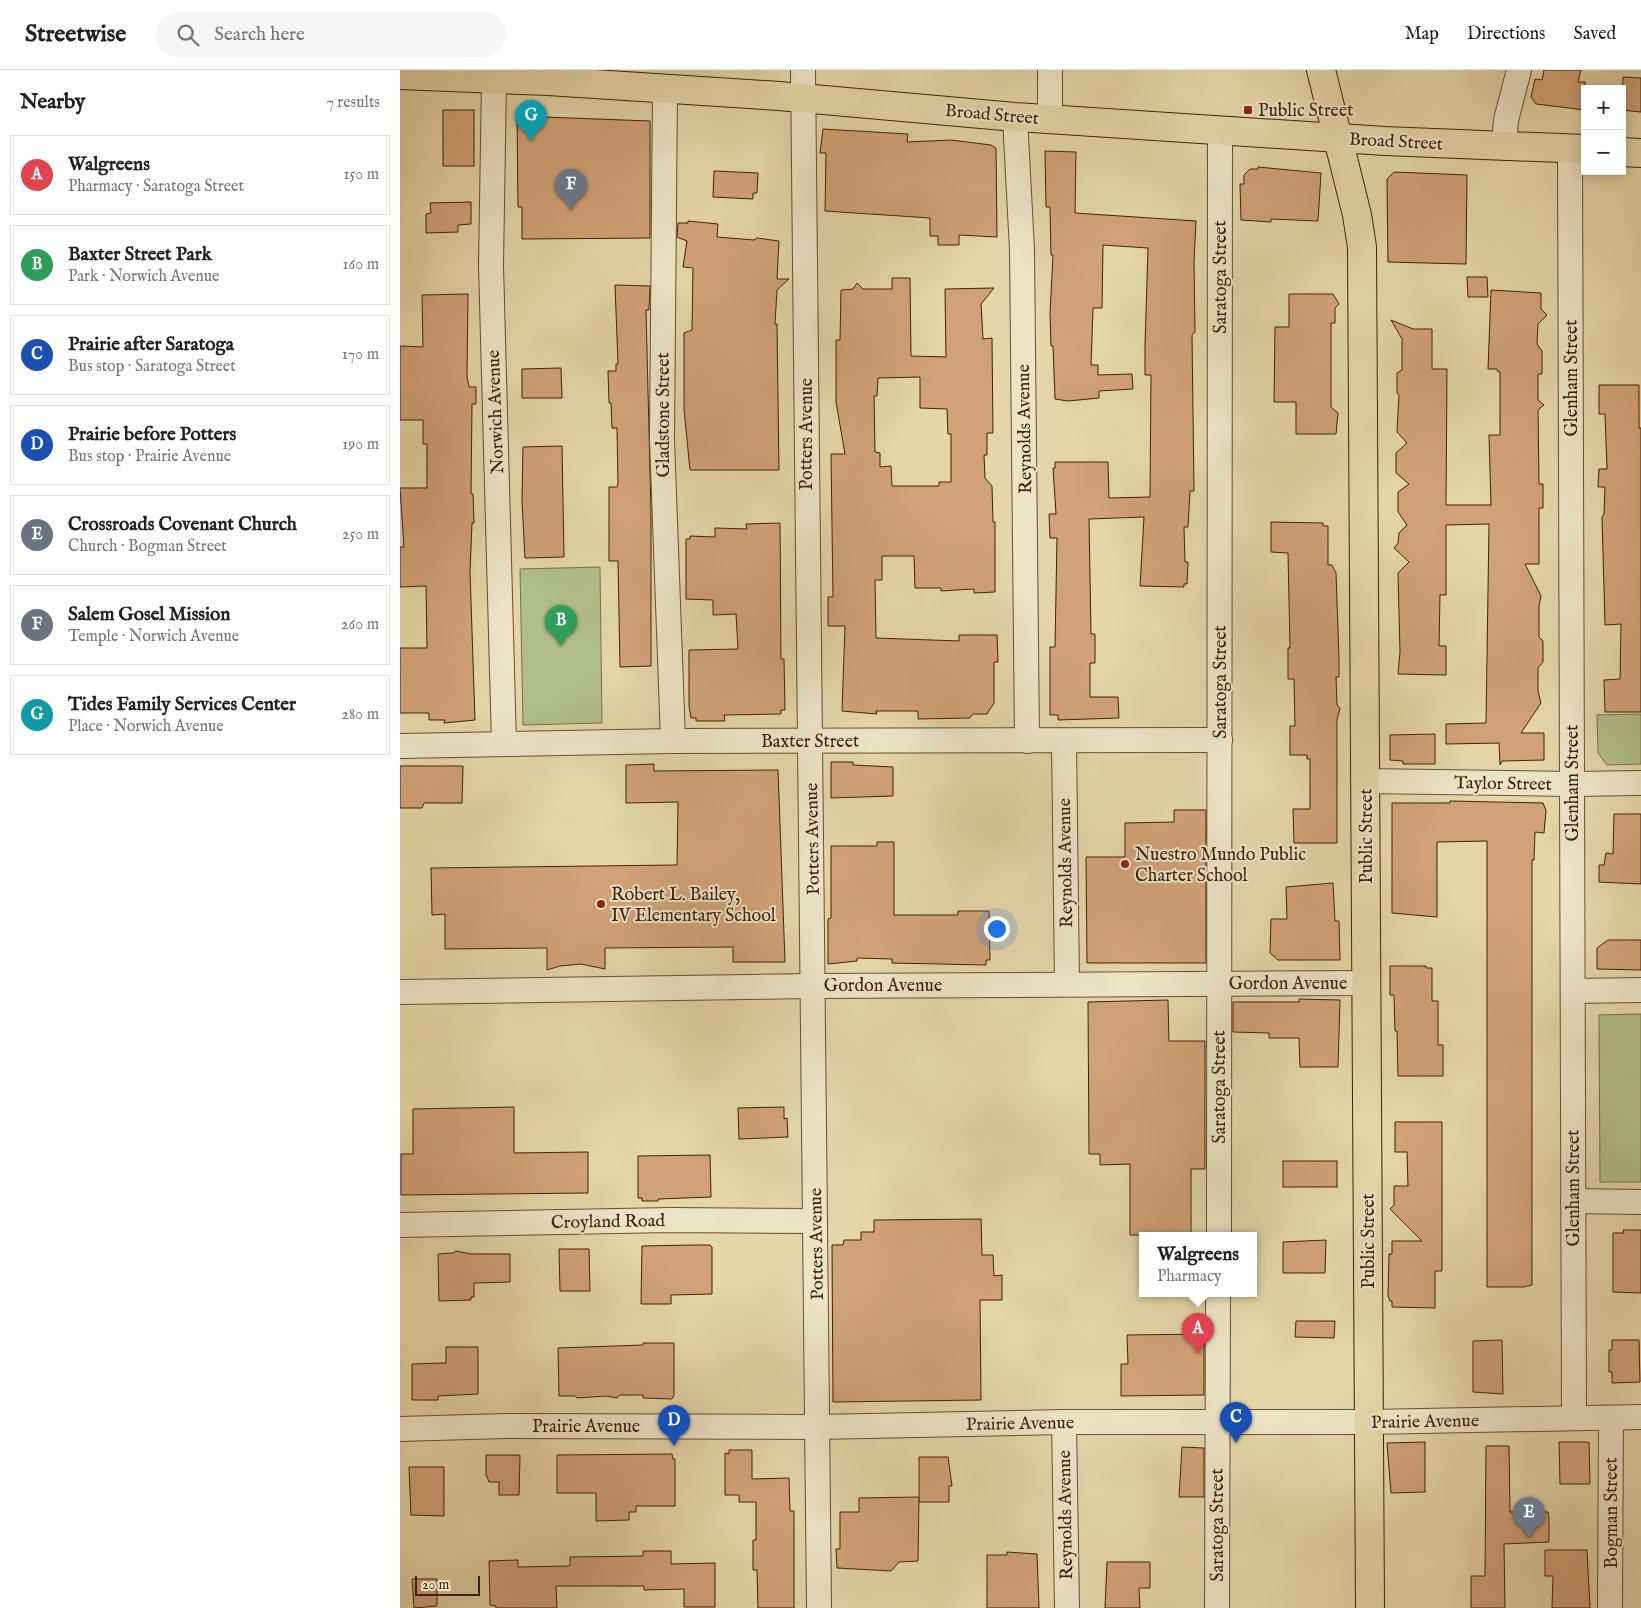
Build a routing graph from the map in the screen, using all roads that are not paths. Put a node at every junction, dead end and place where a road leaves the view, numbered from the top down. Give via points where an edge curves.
1 (803, 70) edge
2 (1050, 70) edge
3 (1320, 70) edge
4 (1519, 70) edge
5 (400, 76) edge
6 (548, 76) edge
7 (494, 80) junction
8 (665, 89) junction
9 (802, 99) junction
10 (1015, 117) junction
11 (1050, 119) junction
12 (1220, 130) junction
13 (1338, 138) junction
14 (1504, 145) junction
15 (1578, 149) edge
16 (1626, 152) edge
17 (1641, 153) edge
18 (1220, 740) junction
19 (673, 741) junction
20 (810, 741) junction
21 (1027, 741) junction
22 (1064, 741) junction
23 (504, 744) junction
24 (400, 746) edge
25 (1365, 781) junction
26 (1641, 783) edge
27 (1572, 784) junction
28 (1366, 983) junction
29 (1067, 984) junction
30 (1220, 984) junction
31 (813, 986) junction
32 (1641, 990) edge
33 (1573, 991) junction
34 (400, 992) edge
35 (1573, 1201) junction
36 (1641, 1202) edge
37 (815, 1221) junction
38 (400, 1226) edge
39 (1218, 1232) edge
40 (1218, 1297) edge
41 (1641, 1417) edge
42 (1574, 1418) junction
43 (1611, 1418) junction
44 (1064, 1422) junction
45 (1218, 1422) junction
46 (1369, 1422) junction
47 (817, 1427) junction
48 (400, 1429) edge
49 (818, 1608) edge
50 (1067, 1608) edge
51 (1217, 1608) edge
52 (1370, 1608) edge
53 (1610, 1608) edge

1 - 9 street, Potters Avenue
2 - 11 street
3 - 13 main road, Public Street
4 - 14 street via 1506,120
5 - 7 main road, Broad Street
6 - 7 main road, Broad Street
6 - 8 main road, Broad Street
7 - 23 street, Norwich Avenue via 491,265
8 - 9 main road, Broad Street
8 - 19 street, Gladstone Street via 662,439
9 - 10 main road, Broad Street
9 - 20 street, Potters Avenue
10 - 11 main road, Broad Street
10 - 21 street, Reynolds Avenue via 1022,250
11 - 12 main road, Broad Street
12 - 13 main road, Broad Street
12 - 18 street, Saratoga Street
13 - 14 main road, Broad Street
13 - 25 main road, Public Street via 1362,247
14 - 15 main road, Broad Street
15 - 27 street, Glenham Street
16 - 17 main road
18 - 22 street, Baxter Street
18 - 30 street, Saratoga Street
19 - 20 street, Baxter Street
19 - 23 street, Baxter Street
20 - 21 street, Baxter Street
20 - 31 street, Potters Avenue
21 - 22 street, Baxter Street
22 - 29 street, Reynolds Avenue
23 - 24 street, Baxter Street
25 - 27 street, Taylor Street
25 - 28 main road, Public Street
26 - 27 street, Taylor Street
27 - 33 street, Glenham Street
28 - 30 street, Gordon Avenue
28 - 46 main road, Public Street
29 - 30 street, Gordon Avenue
29 - 31 street, Gordon Avenue
30 - 39 street, Saratoga Street
31 - 34 street, Gordon Avenue
31 - 37 street, Potters Avenue
32 - 33 street
33 - 35 street, Glenham Street
35 - 36 street
35 - 42 street, Glenham Street
37 - 38 street, Croyland Road via 671,1220
37 - 47 street, Potters Avenue
40 - 45 street, Saratoga Street
41 - 43 street, Prairie Avenue
42 - 43 street, Prairie Avenue
42 - 46 street, Prairie Avenue
43 - 53 street, Bogman Street
44 - 45 street, Prairie Avenue
44 - 47 street, Prairie Avenue
44 - 50 street, Reynolds Avenue
45 - 46 street, Prairie Avenue
45 - 51 street, Saratoga Street
46 - 52 main road, Public Street
47 - 48 street, Prairie Avenue
47 - 49 street, Potters Avenue

